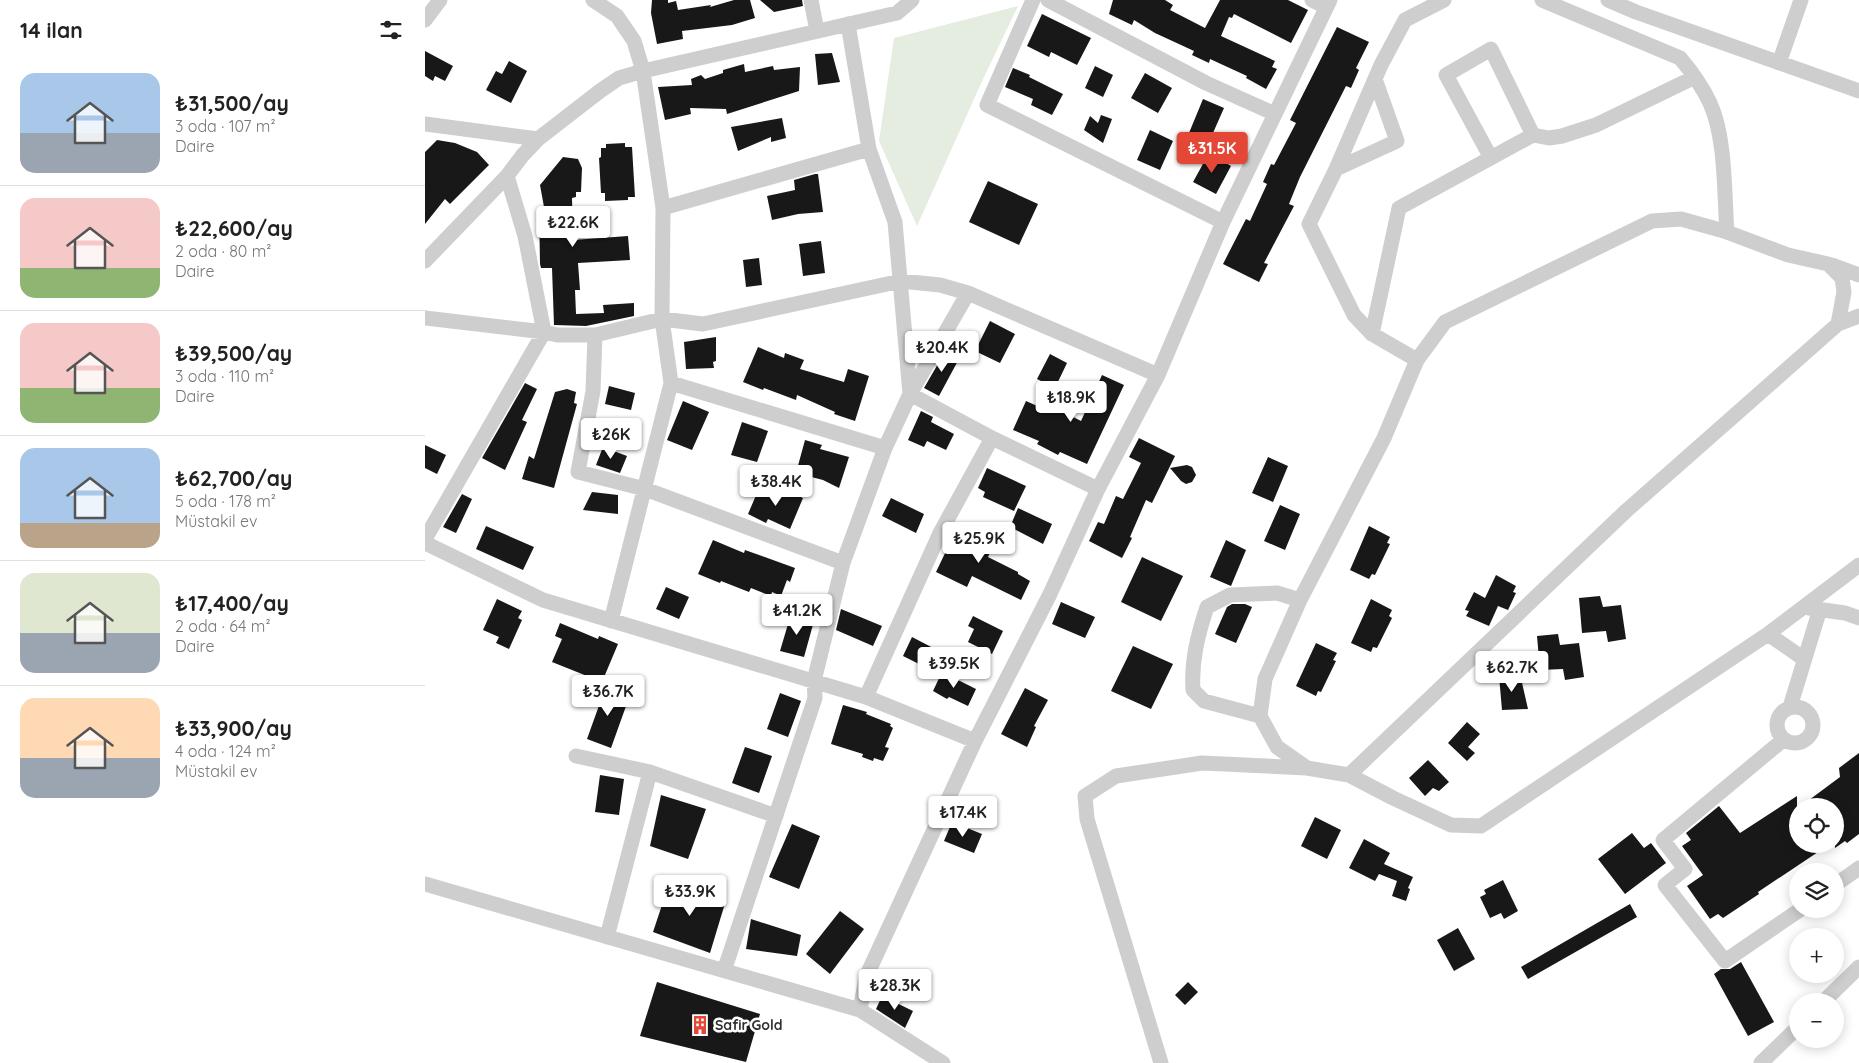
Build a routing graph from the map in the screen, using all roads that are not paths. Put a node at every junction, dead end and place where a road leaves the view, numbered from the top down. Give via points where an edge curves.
1 (440, 0) edge
2 (593, 0) edge
3 (811, 0) edge
4 (912, 0) edge
5 (1033, 0) edge
6 (1048, 0) edge
7 (1312, 0) edge
8 (1443, 0) edge
9 (1542, 0) edge
10 (1608, 0) edge
11 (1801, 0) edge
12 (1328, 4) edge
13 (425, 20) edge
14 (848, 24) junction
15 (817, 31) junction
16 (1779, 63) junction
17 (643, 71) junction
18 (1695, 77) junction
19 (1375, 79) junction
20 (1859, 91) edge
21 (1275, 114) junction
22 (425, 124) edge
23 (1533, 135) junction
24 (538, 139) junction
25 (869, 149) junction
26 (1491, 158) junction
27 (1336, 169) junction
28 (507, 176) junction
29 (663, 208) junction
30 (1223, 222) junction
31 (1727, 232) junction
32 (425, 261) edge
33 (1828, 264) junction
34 (1859, 275) edge
35 (901, 280) junction
36 (968, 293) junction
37 (1859, 316) edge
38 (425, 318) edge
39 (662, 318) junction
40 (1838, 324) junction
41 (544, 332) junction
42 (1372, 334) junction
43 (595, 335) junction
44 (1417, 360) junction
45 (1158, 375) junction
46 (671, 383) junction
47 (909, 394) junction
48 (992, 438) junction
49 (885, 448) junction
50 (645, 489) junction
51 (1098, 489) junction
52 (425, 539) edge
53 (425, 543) edge
54 (843, 563) junction
55 (1859, 565) edge
56 (1300, 600) junction
57 (1812, 608) junction
58 (1859, 618) edge
59 (611, 622) junction
60 (1768, 634) junction
61 (1804, 659) junction
62 (814, 681) junction
63 (865, 697) junction
64 (1790, 707) junction
65 (1260, 716) junction
66 (1783, 740) junction
67 (975, 741) junction
68 (576, 756) dead end
69 (1307, 768) junction
70 (650, 772) junction
71 (1349, 776) junction
72 (776, 816) junction
73 (1859, 868) edge
74 (1844, 879) edge
75 (425, 884) edge
76 (1789, 917) edge
77 (607, 937) junction
78 (1859, 967) edge
79 (725, 968) dead end
80 (1833, 993) edge
81 (860, 1010) junction
82 (1789, 1036) edge
83 (943, 1063) edge
84 (1161, 1063) edge
85 (1761, 1063) edge

1 - 13 street
2 - 17 street via 617,16 634,41
3 - 15 street
4 - 14 street via 897,13
5 - 30 street via 987,105
6 - 21 street
7 - 12 street
8 - 19 street via 1405,20
9 - 18 street via 1680,58
10 - 16 street
11 - 16 street
12 - 21 street
14 - 15 street
14 - 25 street
15 - 17 street
16 - 20 street
17 - 24 street via 619,78
17 - 29 street
18 - 23 street via 1596,125 1549,138
18 - 31 street via 1711,104 1720,138
19 - 27 street
19 - 27 street via 1397,141
21 - 30 street
22 - 24 street
23 - 26 street
23 - 26 street via 1491,49 1446,75
24 - 28 street
25 - 29 street
25 - 35 street via 895,222
26 - 42 street via 1399,208
27 - 42 street via 1309,224 1354,315
28 - 32 street
28 - 41 street via 525,236
29 - 39 street
30 - 45 street
31 - 33 street via 1788,255
31 - 44 street via 1681,219 1652,221 1445,322
33 - 34 street
33 - 40 street via 1842,278 1844,292
35 - 36 street via 940,285
35 - 39 street via 703,324
35 - 47 street
36 - 45 street
36 - 47 street
37 - 40 street
38 - 41 street
39 - 43 street
39 - 46 street
40 - 71 street via 1627,512
41 - 43 street
41 - 52 street
42 - 44 street
43 - 50 street via 593,391 578,472
44 - 56 street via 1384,438
45 - 51 street
46 - 49 street
46 - 50 street
47 - 48 street
47 - 49 street
48 - 51 street
48 - 63 street via 940,533
49 - 54 street
50 - 54 street
50 - 59 street
51 - 67 street via 1050,594
53 - 59 street via 543,600
54 - 62 street
55 - 57 street
56 - 65 street via 1265,679
56 - 65 street via 1277,592 1230,595 1207,607 1197,637 1193,690 1204,701
57 - 58 street
57 - 60 street
57 - 61 street
59 - 62 street
60 - 61 street
60 - 71 street via 1481,826 1451,825
61 - 64 street
62 - 63 street
62 - 72 street via 815,698
63 - 67 street
64 - 66 street via 1784,710 1777,722
64 - 66 street via 1806,710 1814,725 1807,740 1799,744
65 - 69 street via 1277,747
66 - 76 street via 1663,840 1685,869 1665,885 1725,961
67 - 81 street via 866,977
68 - 70 street
69 - 71 street
69 - 84 street via 1202,763 1116,776 1085,796 1087,820
70 - 72 street
70 - 77 street
72 - 79 street
73 - 74 street
75 - 77 street
77 - 81 street
78 - 80 street
81 - 83 street
82 - 85 street

